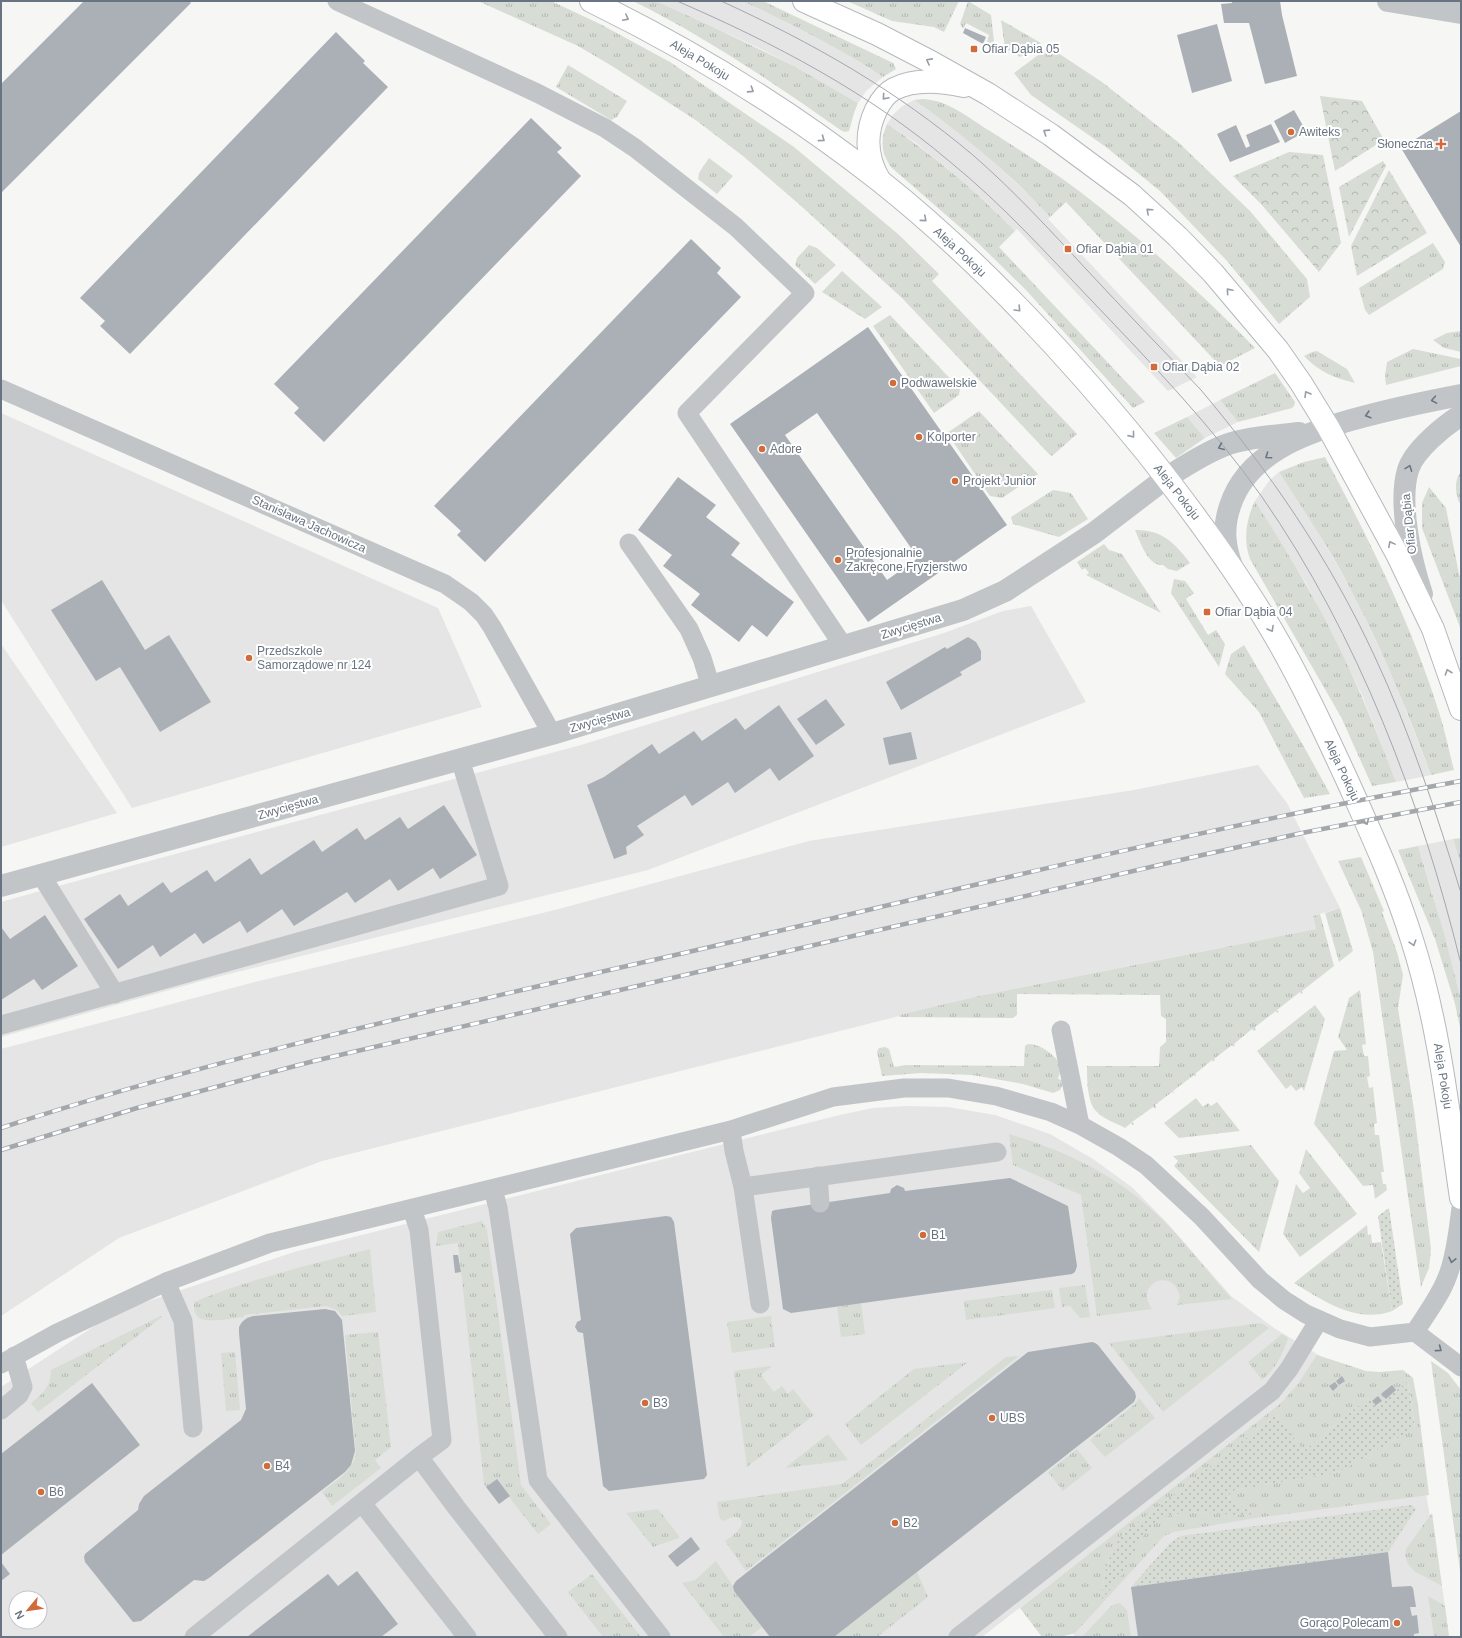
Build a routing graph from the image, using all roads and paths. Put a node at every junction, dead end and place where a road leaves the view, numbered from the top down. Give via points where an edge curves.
1 (337, 1) edge
2 (591, 1) edge
3 (804, 1) edge
4 (1388, 1) edge
5 (1461, 13) edge
6 (988, 94) junction
7 (881, 182) junction
8 (1, 389) edge
9 (1461, 395) edge
10 (1461, 416) edge
11 (1321, 429) junction
12 (1166, 478) junction
13 (629, 542) dead end
14 (1236, 574) junction
15 (1433, 629) junction
16 (844, 647) junction
17 (711, 687) junction
18 (1461, 709) edge
19 (552, 734) junction
20 (460, 759) junction
21 (41, 875) junction
22 (1, 886) edge
23 (115, 994) junction
24 (1, 1025) edge
25 (1061, 1030) dead end
26 (1080, 1125) junction
27 (731, 1130) junction
28 (997, 1152) dead end
29 (818, 1176) junction
30 (743, 1187) junction
31 (493, 1189) junction
32 (1461, 1198) edge
33 (820, 1203) dead end
34 (1461, 1208) edge
35 (412, 1209) junction
36 (166, 1282) junction
37 (760, 1304) dead end
38 (1319, 1320) junction
39 (1416, 1332) junction
40 (8, 1360) edge
41 (1461, 1367) edge
42 (1, 1410) edge
43 (193, 1428) dead end
44 (419, 1457) junction
45 (362, 1503) junction
46 (194, 1637) edge
47 (467, 1637) edge
48 (558, 1637) edge
49 (661, 1637) edge
50 (958, 1637) edge

1 - 16 lane via 538,93 605,128 635,148 736,227 806,293 687,413
2 -> 7 main road, Aleja Pokoju via 668,40 751,90
6 -> 3 main road via 877,34
4 - 5 street
6 -> 7 main road via 955,84 928,81 907,84 889,92 877,107 868,135 870,159
11 -> 6 main road via 1301,383 1278,350 1213,273 1178,237 1132,195 1051,135
7 -> 12 main road, Aleja Pokoju via 958,249 1036,327 1108,405
8 - 19 lane, Stanisława Jachowicza via 450,587 471,602 492,627
9 -> 11 street via 1381,412
15 -> 10 street, Ofiar Dąbia via 1409,541 1405,504 1406,481 1408,469 1433,436
11 -> 12 street via 1232,443 1198,458
11 -> 14 street via 1284,445 1266,457 1246,475 1234,494 1227,514 1224,536
15 -> 11 main road via 1396,554
12 - 14 main road, Aleja Pokoju
12 - 16 street, Zwycięstwa via 1094,534 1005,591 963,610
13 - 17 lane via 689,629
14 -> 32 main road, Aleja Pokoju via 1281,647 1317,717 1398,899 1432,1009
18 -> 15 main road
16 - 17 street, Zwycięstwa
17 - 19 street, Zwycięstwa
19 - 20 street, Zwycięstwa
20 - 21 street, Zwycięstwa
20 - 23 lane via 499,886
21 - 22 street, Zwycięstwa
21 - 23 lane
23 - 24 lane
25 - 26 lane
26 - 27 lane via 1051,1112 996,1096 948,1088 904,1088 833,1097
26 - 38 lane via 1146,1166 1202,1217 1271,1290
27 - 30 lane
27 - 31 lane
28 - 29 lane
29 - 30 lane
29 - 33 lane
30 - 37 lane
31 - 35 lane
31 - 49 lane via 498,1208 538,1480
34 -> 39 lane via 1448,1275 1442,1290
35 - 36 lane via 270,1244
35 - 44 lane via 419,1230 442,1440
36 - 40 lane via 57,1333
36 - 43 lane via 183,1321
38 - 39 lane via 1370,1337
38 - 50 lane via 1272,1392
39 -> 41 lane
40 - 42 lane via 22,1387 19,1396
44 - 45 lane
44 - 48 lane
45 - 46 lane
45 - 47 lane

